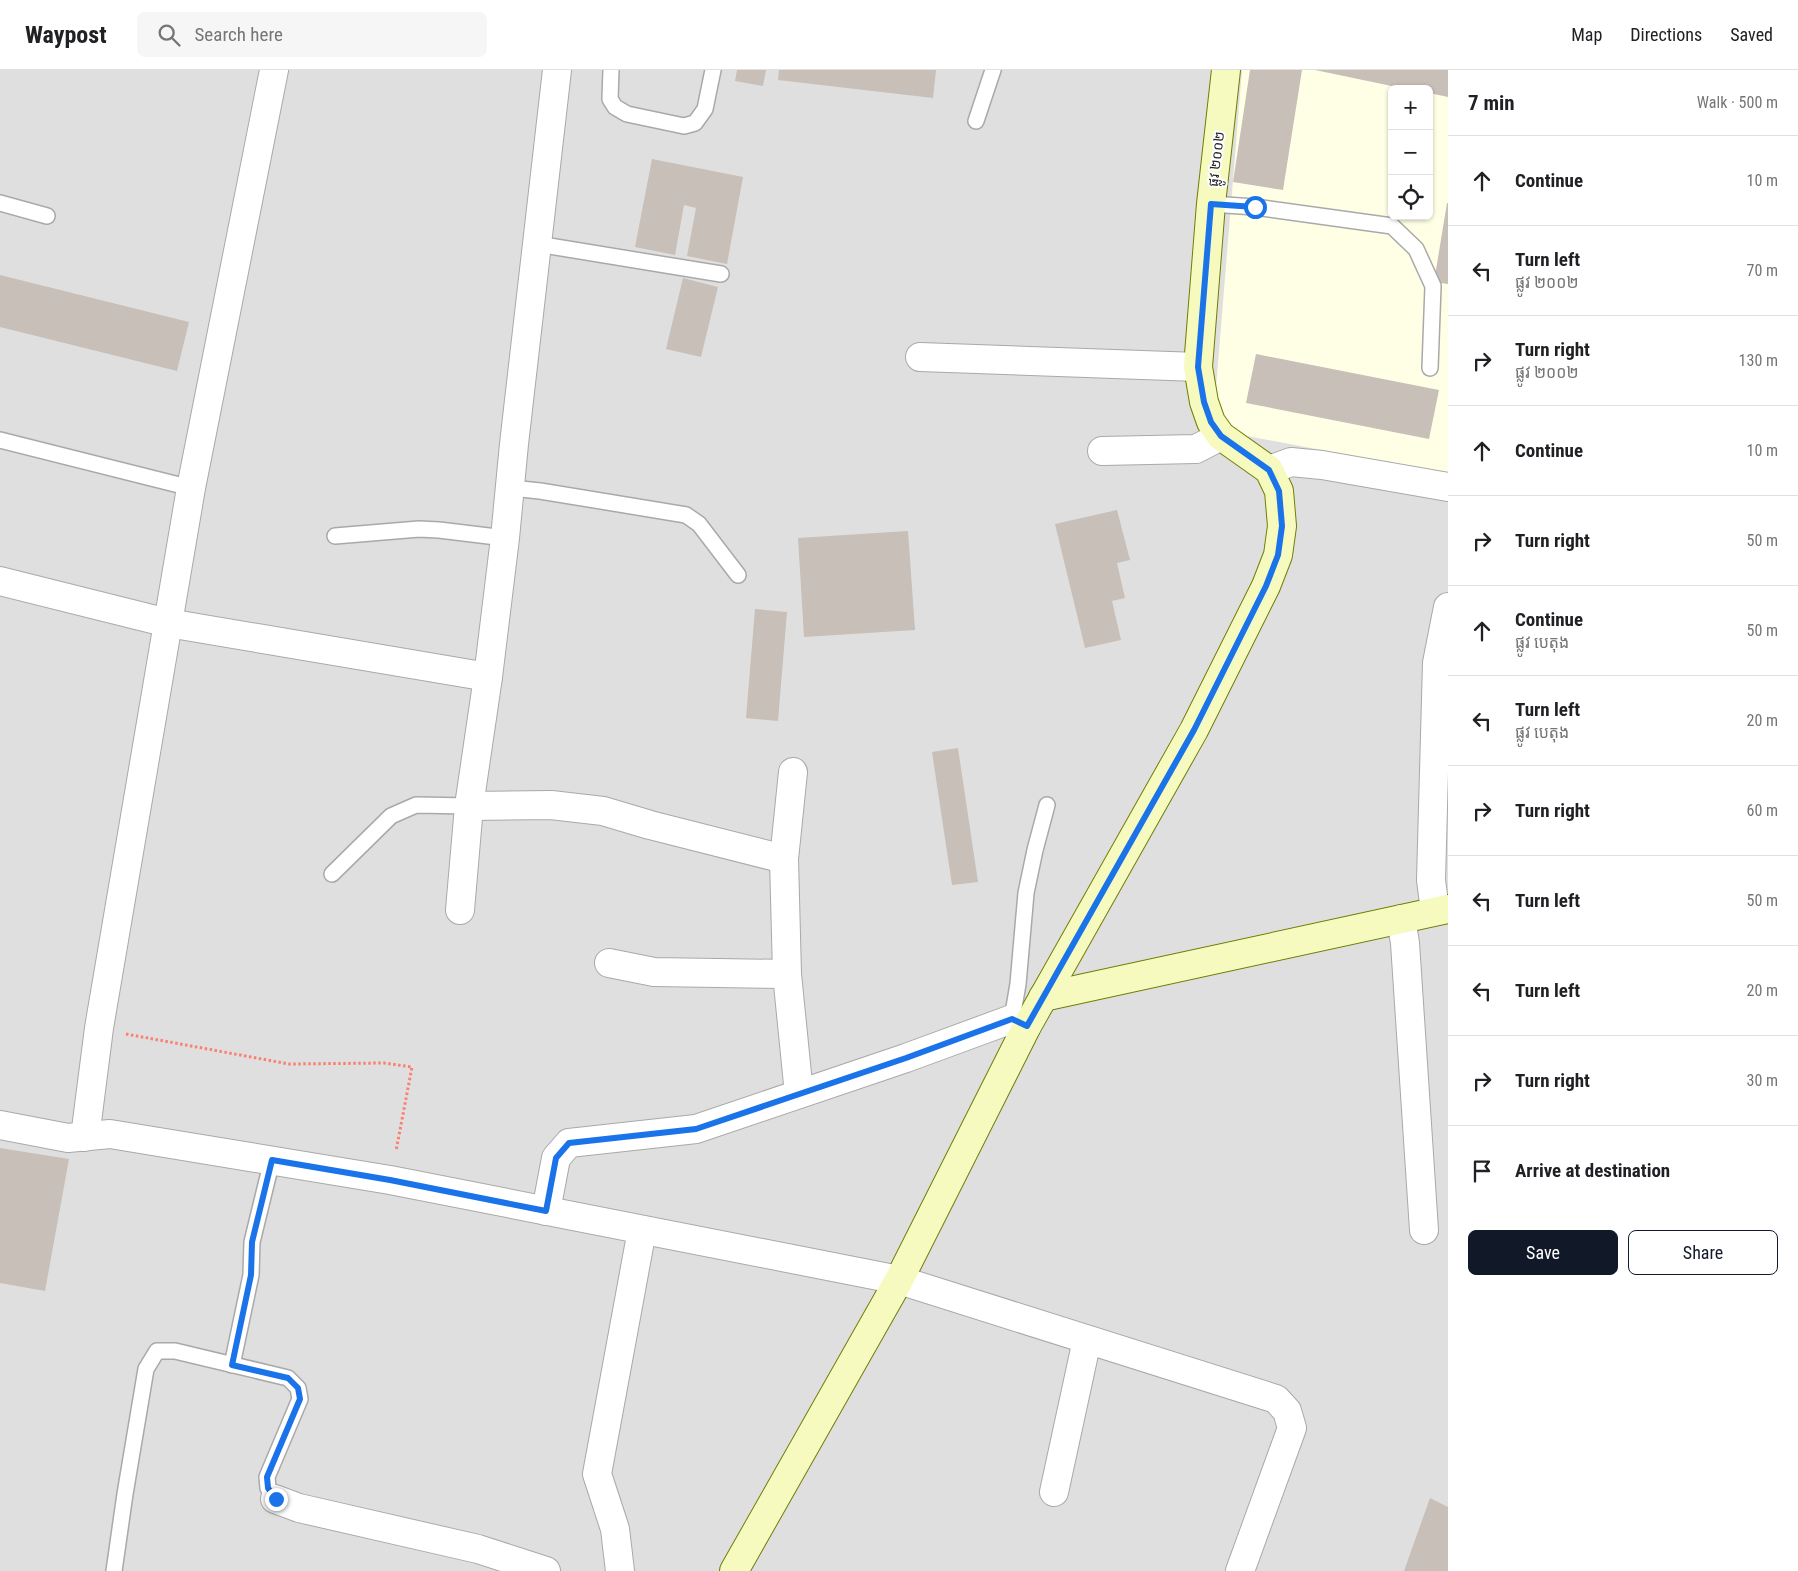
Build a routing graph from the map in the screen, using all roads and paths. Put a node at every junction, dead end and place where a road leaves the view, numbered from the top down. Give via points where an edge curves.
1 (274, 70) edge
2 (557, 70) edge
3 (611, 70) edge
4 (713, 70) edge
5 (993, 70) edge
6 (1226, 70) edge
7 (976, 121) dead end
8 (0, 203) edge
9 (1211, 204) junction
10 (47, 216) dead end
11 (537, 244) junction
12 (721, 274) dead end
13 (920, 357) dead end
14 (1198, 367) junction
15 (1430, 368) dead end
16 (1221, 436) junction
17 (0, 440) edge
18 (1102, 451) dead end
19 (1269, 470) junction
20 (1448, 487) edge
21 (191, 488) junction
22 (511, 488) junction
23 (335, 536) dead end
24 (505, 538) junction
25 (738, 575) dead end
26 (0, 581) edge
27 (1448, 607) edge
28 (168, 623) junction
29 (488, 677) junction
30 (793, 772) dead end
31 (1047, 805) dead end
32 (469, 806) junction
33 (784, 858) junction
34 (332, 874) dead end
35 (460, 910) dead end
36 (1441, 910) edge
37 (1401, 919) junction
38 (609, 963) dead end
39 (787, 974) junction
40 (1044, 997) junction
41 (1020, 1022) junction
42 (99, 1028) junction
43 (800, 1094) junction
44 (0, 1124) edge
45 (85, 1137) junction
46 (272, 1160) junction
47 (390, 1180) junction
48 (546, 1211) junction
49 (642, 1230) junction
50 (1424, 1230) dead end
51 (899, 1280) junction
52 (1087, 1340) junction
53 (232, 1365) junction
54 (1054, 1492) dead end
55 (276, 1499) joint
56 (114, 1571) edge
57 (546, 1571) edge
58 (620, 1571) edge
59 (734, 1571) edge
60 (1240, 1571) edge

1 - 21 street
2 - 11 street
3 - 4 lane via 610,99 615,107 627,114 684,126 695,123 706,109
5 - 7 lane
6 - 9 street, ផ្លូវ ២០០២
8 - 10 lane
9 - 14 street, ផ្លូវ ២០០២
9 - 15 lane via 1392,226 1416,249 1433,286
11 - 12 lane
11 - 22 street
13 - 14 street
14 - 16 street, ផ្លូវ ២០០២ via 1204,402 1211,422
16 - 18 street via 1196,449
16 - 19 street, ផ្លូវ ២០០២
17 - 21 lane
19 - 20 street via 1291,462
19 - 40 street via 1279,491 1282,526 1278,555 1266,586 1194,730
21 - 28 street
22 - 24 street
22 - 25 lane via 686,515 699,524
23 - 24 lane via 419,529
24 - 29 street
26 - 28 street
27 - 36 street via 1437,663 1431,880
28 - 29 street
28 - 42 street
29 - 32 street
30 - 33 street
31 - 41 lane via 1026,893 1018,984
32 - 33 street via 551,805 603,811
32 - 34 lane via 416,805 391,816
32 - 35 street
33 - 39 street
36 - 37 street
37 - 40 street
37 - 50 street
38 - 39 street via 654,972
39 - 43 street
40 - 41 street
41 - 43 street
41 - 51 street
42 - 45 street
42 - 47 path via 289,1064 384,1063 412,1067
43 - 48 street via 696,1129 569,1143 556,1158
44 - 45 street via 68,1138
45 - 46 street via 110,1134
46 - 47 street
46 - 53 lane via 252,1242 251,1275
47 - 48 street
48 - 49 street
49 - 51 street
49 - 58 street via 597,1474 615,1530
51 - 52 street
51 - 59 street
52 - 54 street
52 - 60 street via 1276,1399 1287,1411 1292,1428
53 - 55 lane via 288,1378 298,1388 300,1399 267,1477 268,1488
53 - 56 lane via 175,1351 157,1352 146,1369
55 - 57 street via 299,1508 478,1549

